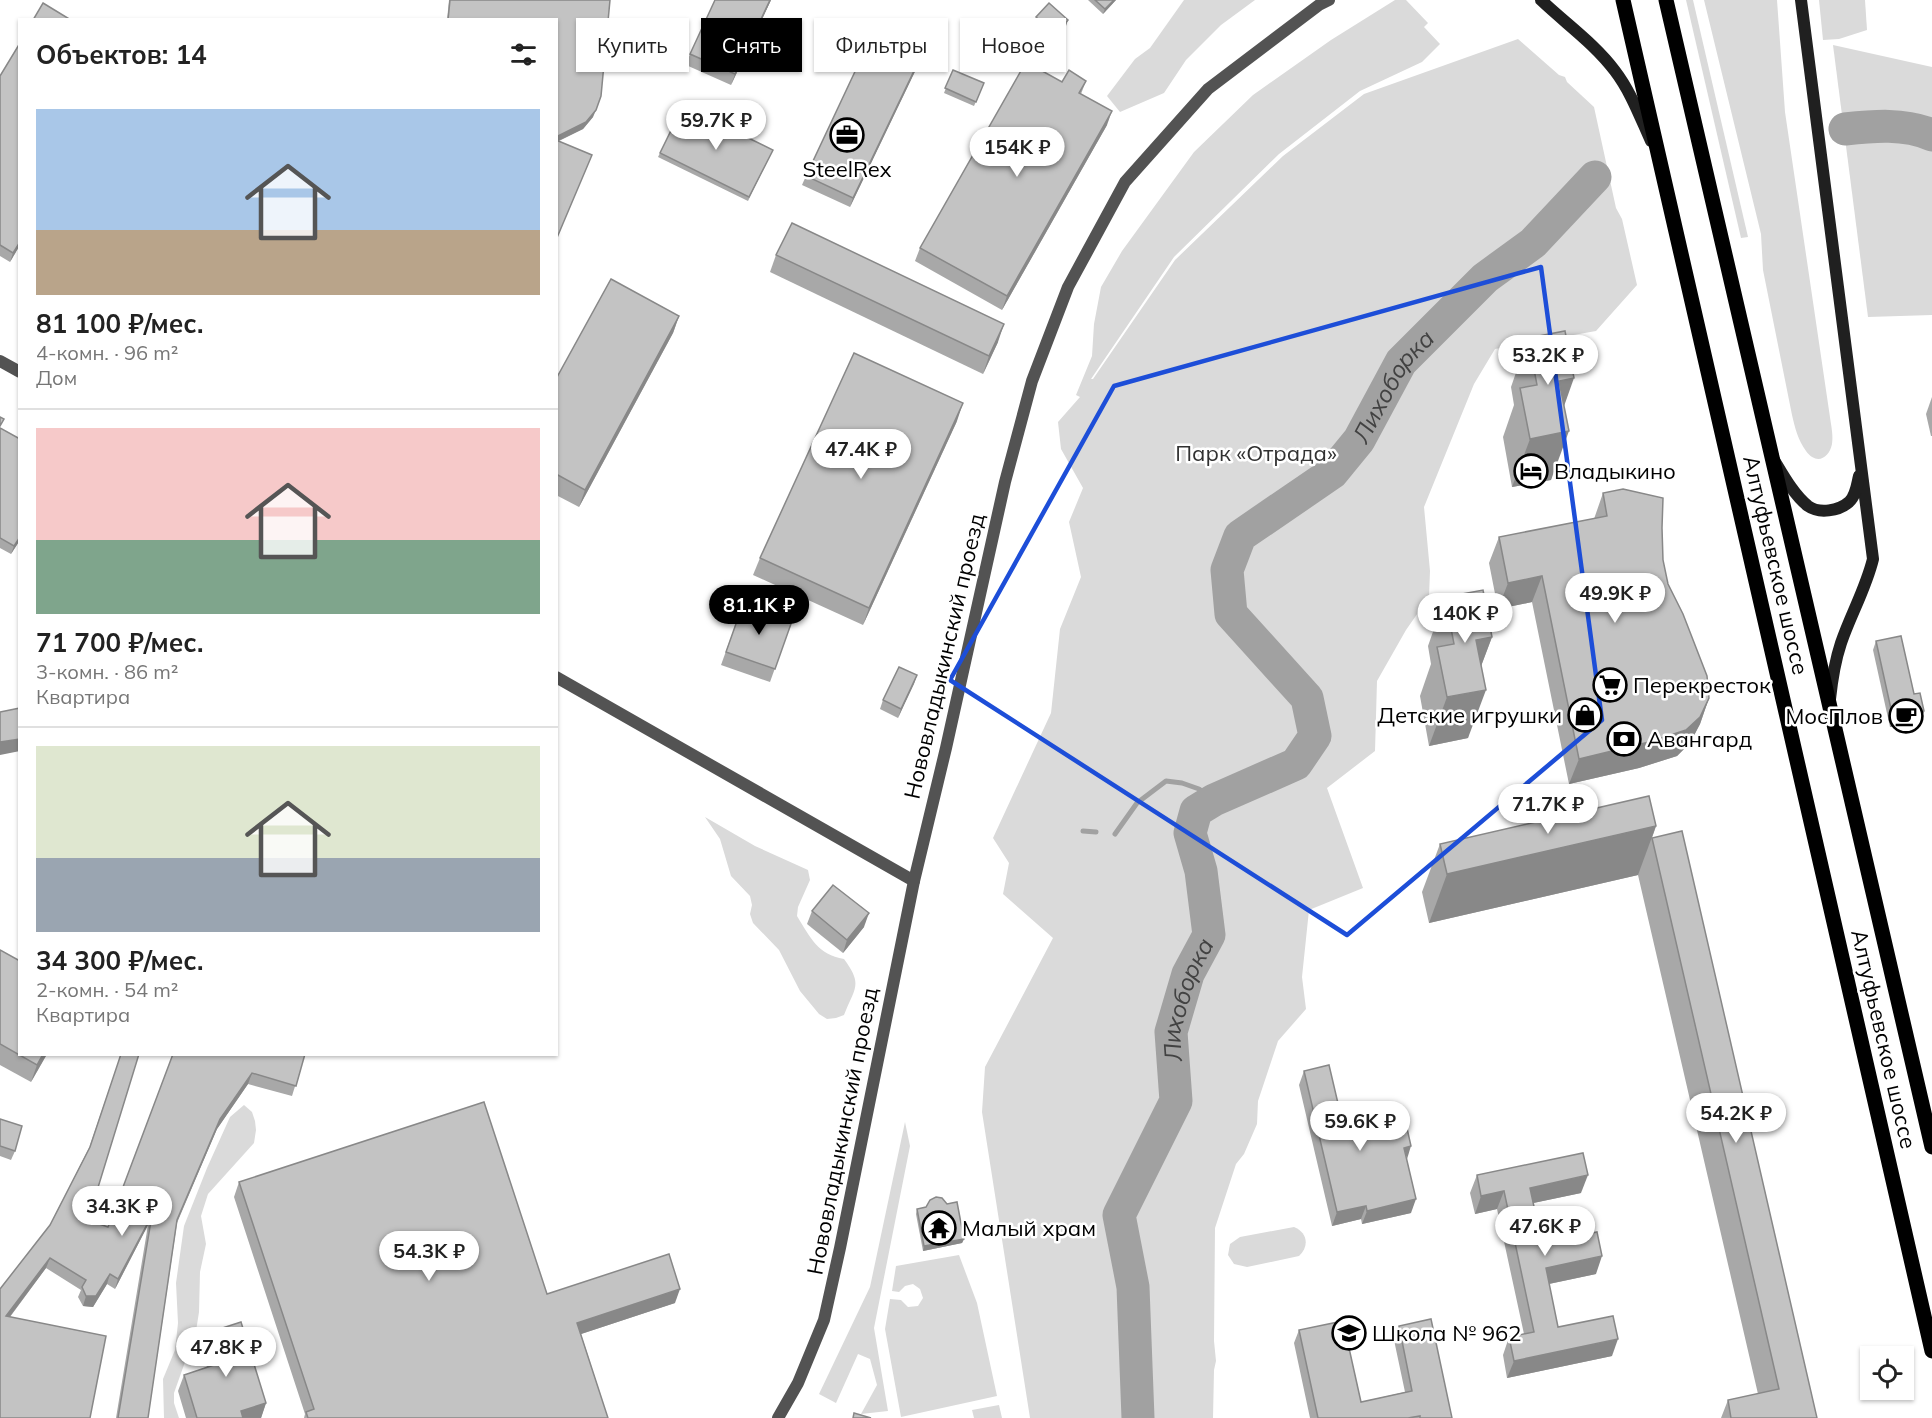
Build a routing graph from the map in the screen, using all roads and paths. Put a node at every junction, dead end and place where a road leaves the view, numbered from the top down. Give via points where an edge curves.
1 (1329, 0) edge
2 (1541, 0) edge
3 (1623, 0) edge
4 (1666, 0) edge
5 (1801, 0) edge
6 (1660, 162) junction
7 (0, 361) edge
8 (18, 371) edge
9 (1768, 449) junction
10 (1861, 466) junction
11 (558, 679) edge
12 (1829, 704) junction
13 (914, 881) junction
14 (1932, 1147) edge
15 (1932, 1351) edge
16 (778, 1418) edge

1 - 13 street, Нововладыкинский проезд via 1208,89 1125,182 1068,287 1019,427
2 - 6 main road via 1615,71
3 - 6 main road, Алтуфьевское шоссе
4 - 9 main road, Алтуфьевское шоссе
5 - 10 main road
6 - 15 main road, Алтуфьевское шоссе
7 - 8 street
9 - 10 main road via 1809,507 1824,511 1849,502
9 - 12 main road, Алтуфьевское шоссе
10 - 12 main road via 1873,558 1868,580 1840,644
11 - 13 street
12 - 14 main road, Алтуфьевское шоссе
13 - 16 street, Нововладыкинский проезд via 824,1320 798,1383

